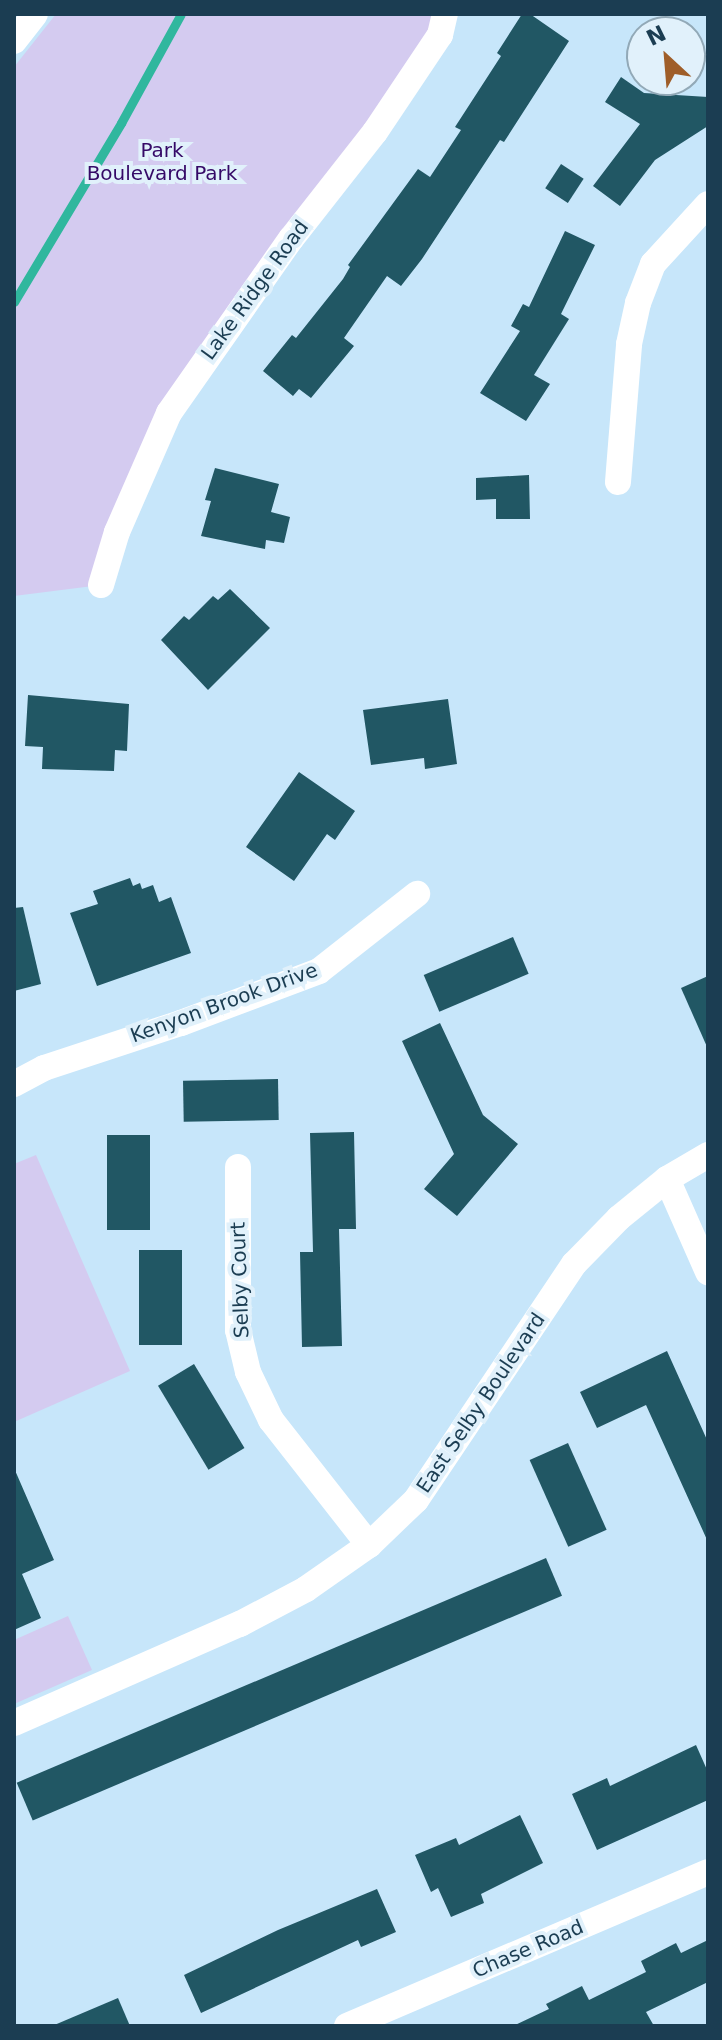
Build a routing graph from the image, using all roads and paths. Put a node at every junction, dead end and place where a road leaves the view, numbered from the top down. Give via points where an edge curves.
1 (35, 14) edge
2 (445, 14) edge
3 (14, 41) edge
4 (708, 204) edge
5 (618, 482) dead end
6 (101, 585) dead end
7 (417, 894) dead end
8 (14, 1084) edge
9 (708, 1155) edge
10 (238, 1167) dead end
11 (667, 1179) junction
12 (708, 1272) edge
13 (369, 1545) junction
14 (14, 1723) edge
15 (708, 1872) edge
16 (347, 2026) edge

1 - 3 street
2 - 6 street, Lake Ridge Road via 440,35 375,132 291,239 169,413 117,532
4 - 5 street via 653,264 638,303 629,344
7 - 8 street, Kenyon Brook Drive via 319,971 44,1068
9 - 11 street, East Selby Boulevard
10 - 13 street, Selby Court via 238,1330 248,1372 271,1420
11 - 12 street
11 - 13 street, East Selby Boulevard via 574,1264 416,1500
13 - 14 street, East Selby Boulevard via 306,1589 240,1624
15 - 16 street, Chase Road

